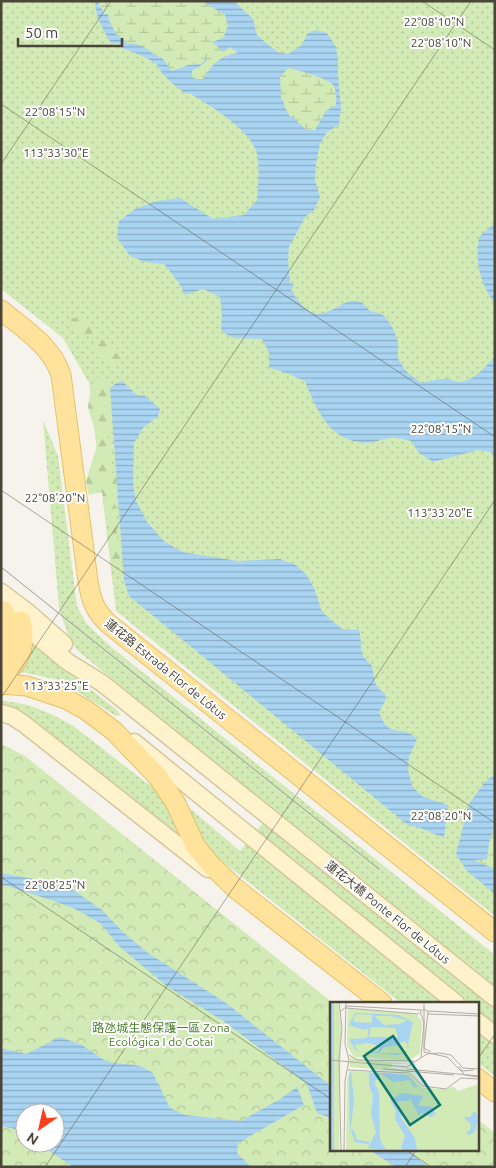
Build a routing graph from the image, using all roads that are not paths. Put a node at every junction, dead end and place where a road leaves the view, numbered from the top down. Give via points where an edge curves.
1 (1, 310) edge
2 (1, 592) edge
3 (3, 610) edge
4 (21, 621) junction
5 (1, 657) edge
6 (1, 678) edge
7 (102, 683) junction
8 (1, 684) edge
9 (1, 712) edge
10 (114, 731) junction
11 (236, 889) junction
12 (495, 932) edge
13 (495, 998) edge
14 (381, 1002) edge
15 (455, 1002) edge
16 (478, 1021) edge
17 (495, 1035) edge
18 (478, 1079) edge
19 (495, 1092) edge

1 - 12 main road, 蓮花路 Estrada Flor de Lótus via 48,349 61,375 88,581 96,611
2 - 7 main road via 29,613
3 - 4 main road
3 - 5 main road via 11,636 10,644
4 - 6 main road via 22,649 12,668
4 - 7 main road via 68,662
7 - 13 main road, 蓮花大橋 Ponte Flor de Lótus
8 - 10 main road via 27,686 66,699
9 - 11 main road via 24,724
10 - 11 main road via 158,777 196,847
10 - 15 main road via 134,742
11 - 14 main road
16 - 17 main road
18 - 19 main road

